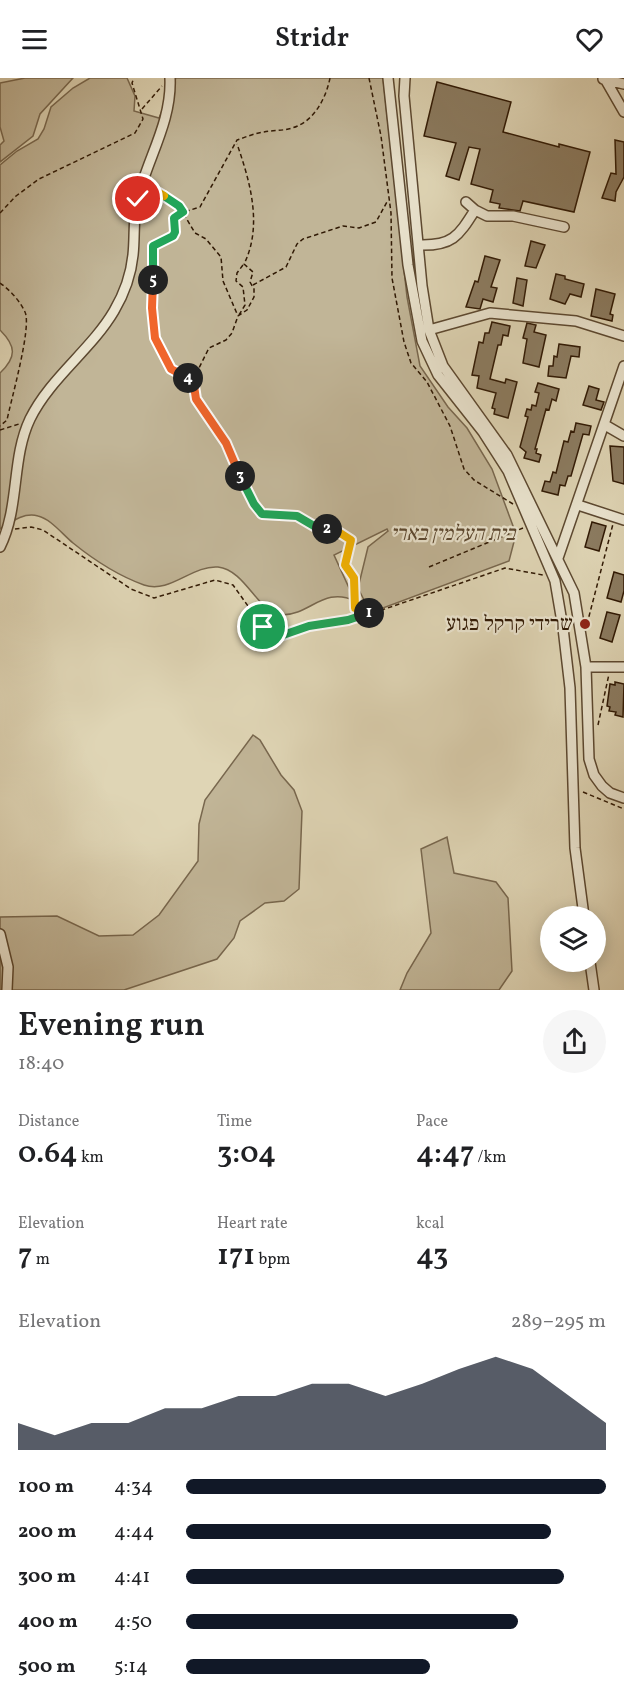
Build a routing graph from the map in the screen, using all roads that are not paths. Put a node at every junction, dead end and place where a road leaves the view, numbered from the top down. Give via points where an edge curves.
1 (388, 78) edge
2 (405, 78) edge
3 (170, 79) edge
4 (603, 79) edge
5 (624, 84) edge
6 (621, 102) edge
7 (624, 112) edge
8 (466, 202) dead end
9 (475, 210) junction
10 (564, 227) dead end
11 (419, 244) junction
12 (429, 330) junction
13 (624, 336) edge
14 (624, 366) edge
15 (605, 425) junction
16 (624, 436) edge
17 (578, 505) junction
18 (620, 518) edge
19 (0, 548) edge
20 (558, 558) junction
21 (586, 667) junction
22 (624, 667) edge
23 (624, 798) edge
24 (583, 906) edge
25 (0, 934) edge
26 (591, 972) edge
27 (7, 990) edge
28 (594, 990) edge

1 - 24 street via 408,265 422,341 438,375 497,453 555,581 570,688 571,786
2 - 11 street
3 - 19 street via 167,115 136,209 131,268 120,300 39,402 29,422 8,531
4 - 5 street
4 - 6 street
6 - 7 street
8 - 9 street
9 - 10 street via 487,216 513,216
9 - 11 street via 451,241
11 - 12 street
12 - 13 street via 490,313 576,321
12 - 20 street via 443,366 507,454
14 - 15 street
15 - 16 street
15 - 17 street
17 - 18 street
17 - 20 street
20 - 21 street via 574,593
21 - 22 street
21 - 23 street via 589,759 594,775 610,793
25 - 27 street via 8,967
26 - 28 street

